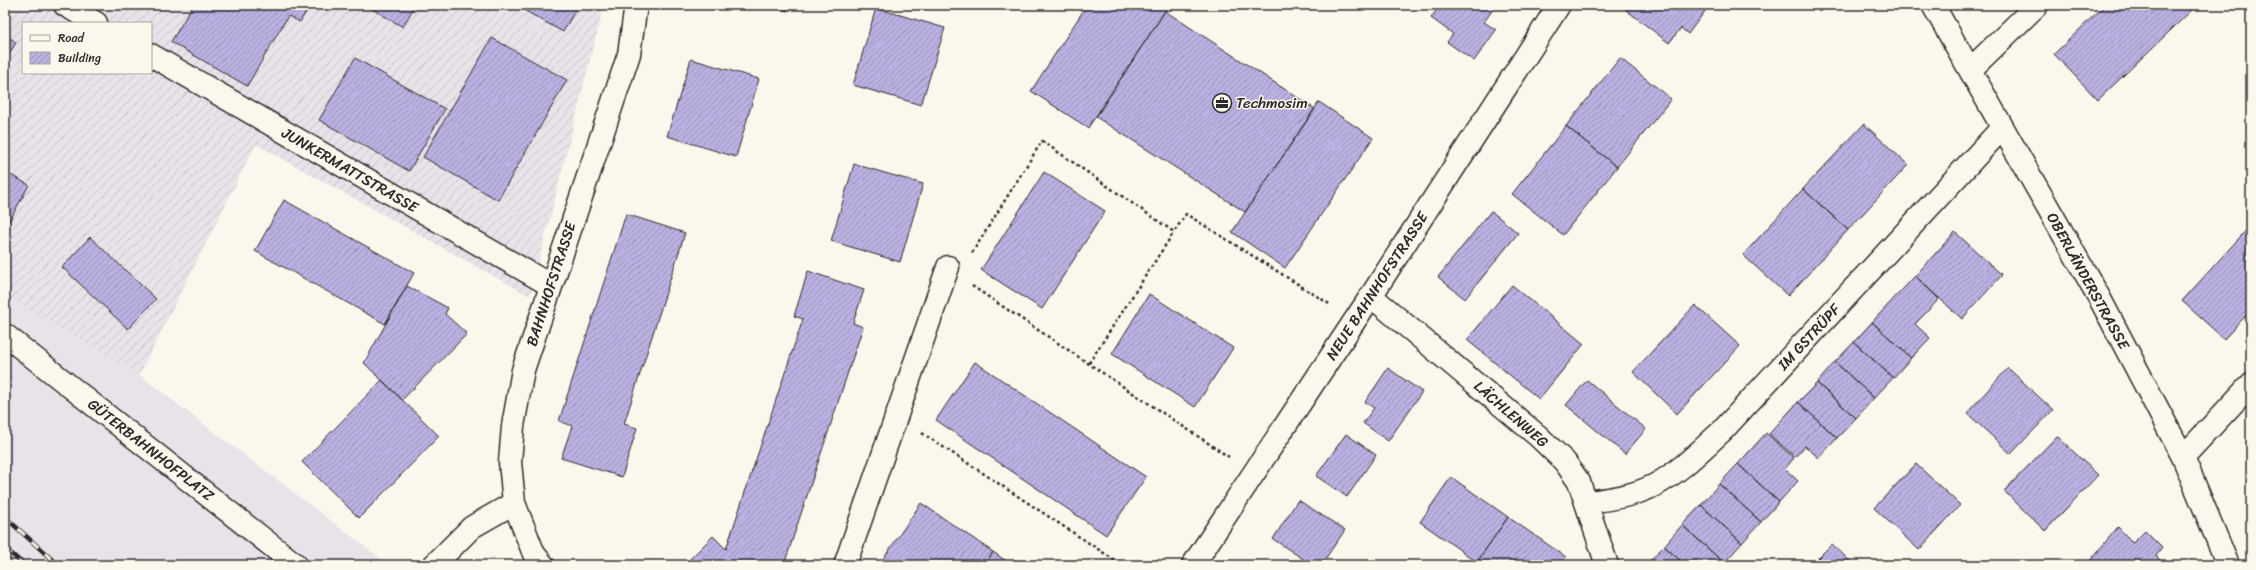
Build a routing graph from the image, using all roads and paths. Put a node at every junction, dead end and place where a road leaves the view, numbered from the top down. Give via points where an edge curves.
1 (65, 5) edge
2 (636, 5) edge
3 (1559, 5) edge
4 (1933, 5) edge
5 (2037, 5) edge
6 (94, 22) edge
7 (152, 56) edge
8 (1971, 69) junction
9 (2002, 128) junction
10 (1174, 232) junction
11 (972, 255) dead end
12 (948, 267) dead end
13 (969, 284) dead end
14 (550, 285) junction
15 (1371, 296) junction
16 (1355, 320) junction
17 (5, 335) edge
18 (1089, 364) junction
19 (2251, 384) edge
20 (920, 431) dead end
21 (2183, 457) junction
22 (1254, 473) junction
23 (1587, 502) junction
24 (514, 503) junction
25 (296, 565) edge
26 (434, 565) edge
27 (543, 565) edge
28 (845, 565) edge
29 (1122, 565) edge
30 (1193, 565) edge
31 (1607, 565) edge
32 (2228, 565) edge

1 - 6 street
2 - 14 street, BAHNHOFSTRASSE via 629,54
3 - 15 street, NEUE BAHNHOFSTRASSE
4 - 8 street, OBERLÄNDERSTRASSE
5 - 8 street
7 - 14 street, JUNKERMATTSTRASSE
8 - 9 street, OBERLÄNDERSTRASSE
9 - 21 street, OBERLÄNDERSTRASSE via 2100,299
9 - 23 street, IM GSTRÜPF via 1722,430 1684,466 1654,485 1622,497
10 - 11 path via 1042,141
10 - 16 path via 1186,214
10 - 18 path
12 - 28 street
13 - 18 path
14 - 24 street, BAHNHOFSTRASSE via 523,370 513,426 510,462
15 - 16 street, NEUE BAHNHOFSTRASSE
15 - 23 street, LÄCHLENWEG via 1532,431 1565,462 1579,482
16 - 22 street, NEUE BAHNHOFSTRASSE
17 - 25 street, GÜTERBAHNHOFPLATZ
18 - 22 path
19 - 21 street
20 - 29 path
21 - 32 street, OBERLÄNDERSTRASSE
22 - 30 street, NEUE BAHNHOFSTRASSE
23 - 31 street, LÄCHLENWEG
24 - 26 street via 472,527
24 - 27 street, BAHNHOFSTRASSE via 534,554

